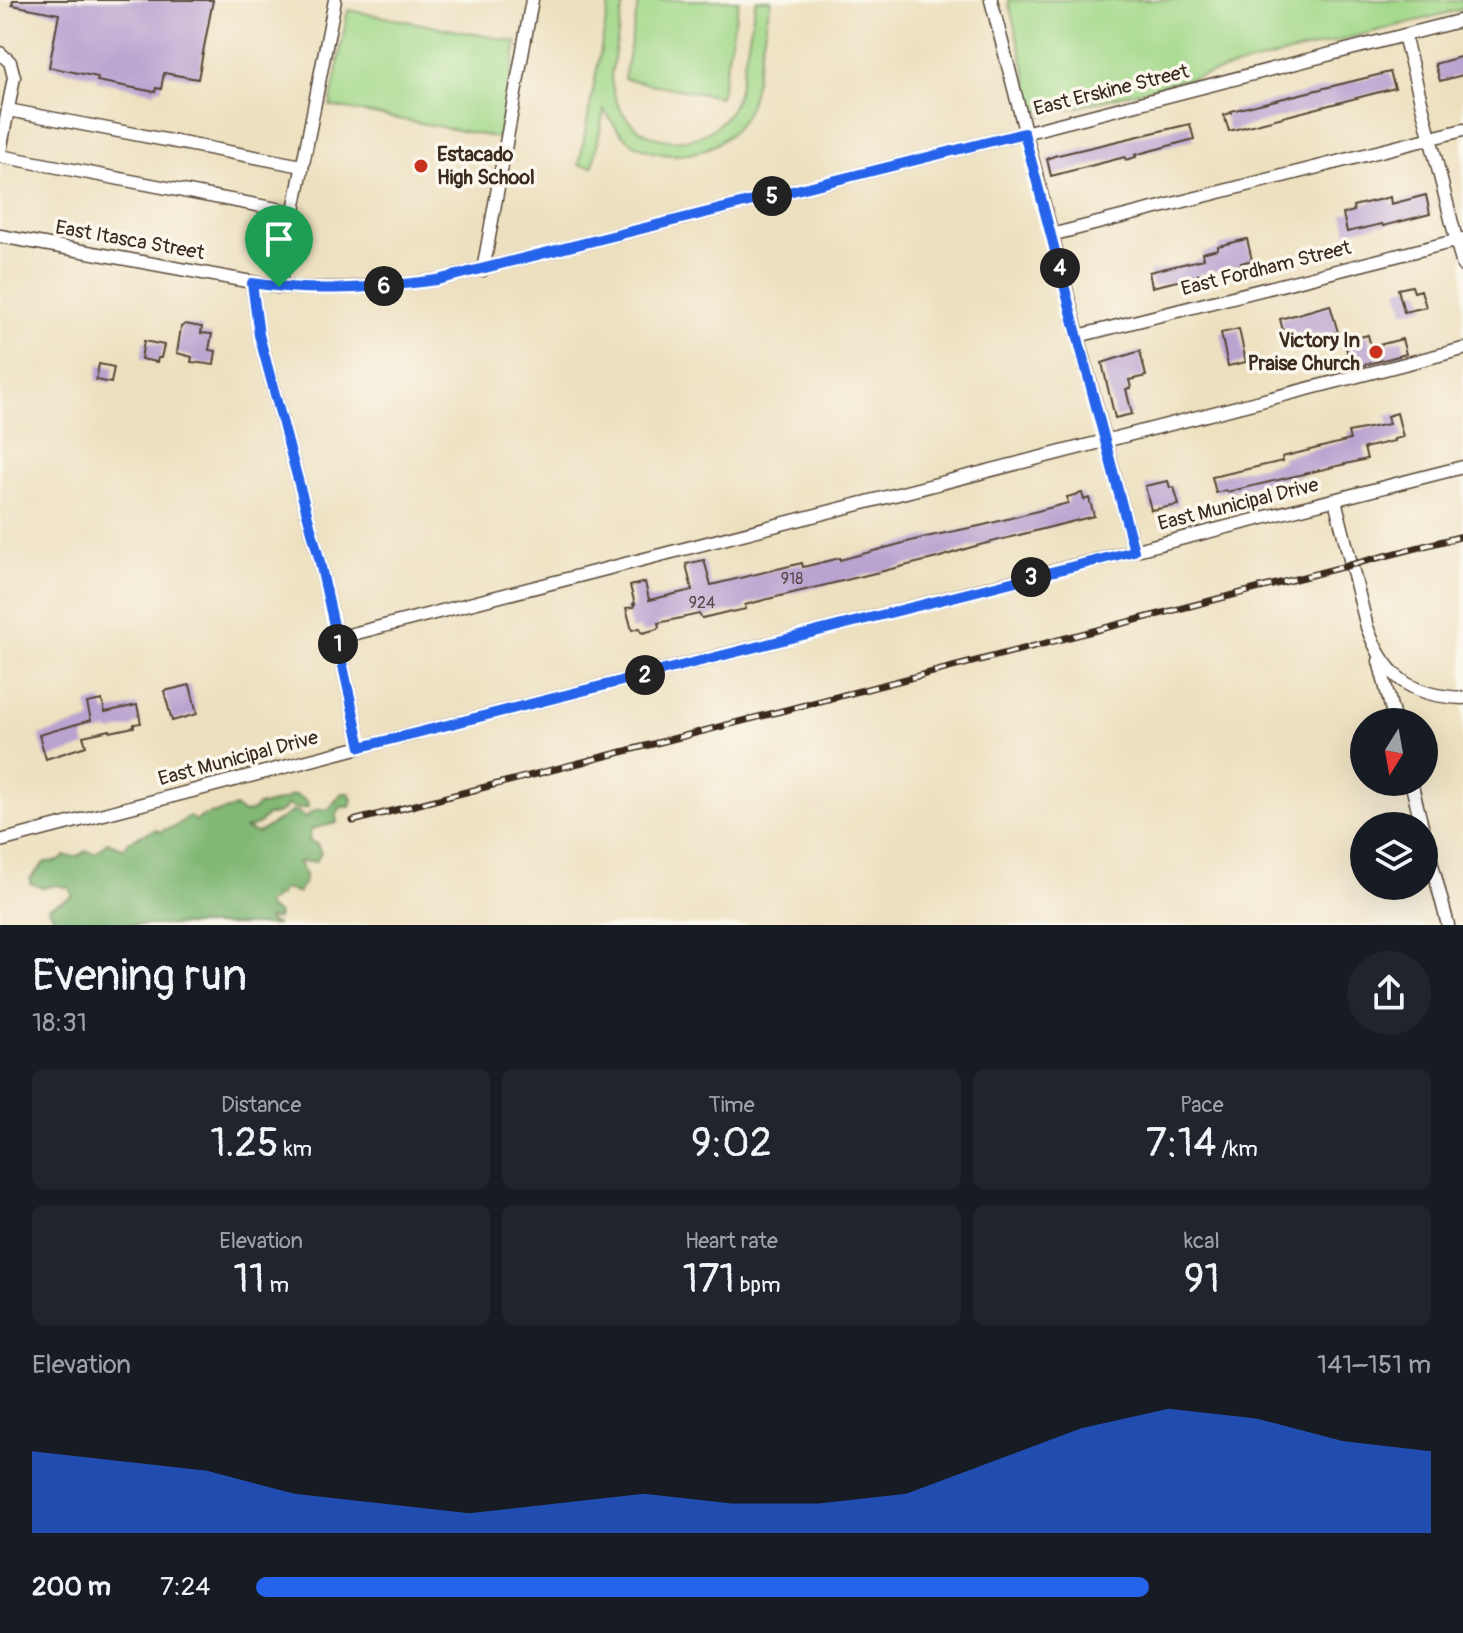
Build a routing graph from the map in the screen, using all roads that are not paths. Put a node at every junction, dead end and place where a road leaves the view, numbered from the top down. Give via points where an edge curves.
1 (335, 0) edge
2 (532, 0) edge
3 (991, 0) edge
4 (1463, 20) edge
5 (1404, 35) junction
6 (0, 53) edge
7 (8, 110) junction
8 (1463, 130) edge
9 (1024, 133) junction
10 (1430, 138) junction
11 (0, 154) edge
12 (302, 166) junction
13 (293, 212) junction
14 (1051, 235) junction
15 (0, 236) edge
16 (1460, 240) edge
17 (1463, 266) edge
18 (483, 270) junction
19 (252, 283) junction
20 (279, 287) junction
21 (1078, 336) junction
22 (1463, 349) edge
23 (1105, 441) junction
24 (1463, 467) edge
25 (1335, 500) junction
26 (1134, 551) junction
27 (337, 638) junction
28 (1376, 650) junction
29 (1463, 698) edge
30 (1391, 708) edge
31 (361, 747) junction
32 (0, 841) edge
33 (1438, 887) edge
34 (1448, 925) edge

1 - 12 street
2 - 18 street
3 - 9 street
4 - 5 street, East Erskine Street
5 - 9 street, East Erskine Street
5 - 10 street
6 - 7 street via 13,68
7 - 11 street
7 - 12 street
8 - 10 street
9 - 14 street
9 - 18 street, East Erskine Street
10 - 14 street
10 - 16 street
11 - 13 street
12 - 13 street
13 - 20 street
14 - 21 street
15 - 19 street, East Itasca Street
16 - 17 street
16 - 21 street, East Fordham Street
18 - 20 street, East Erskine Street via 373,288
19 - 20 street, East Erskine Street
19 - 27 street via 259,335
21 - 23 street
22 - 23 street
23 - 26 street
23 - 27 street
24 - 25 street, East Municipal Drive
25 - 26 street, East Municipal Drive
25 - 28 street
26 - 31 street, East Municipal Drive
27 - 31 street
28 - 29 street via 1386,667 1412,687
28 - 30 street
31 - 32 street, East Municipal Drive
33 - 34 street

